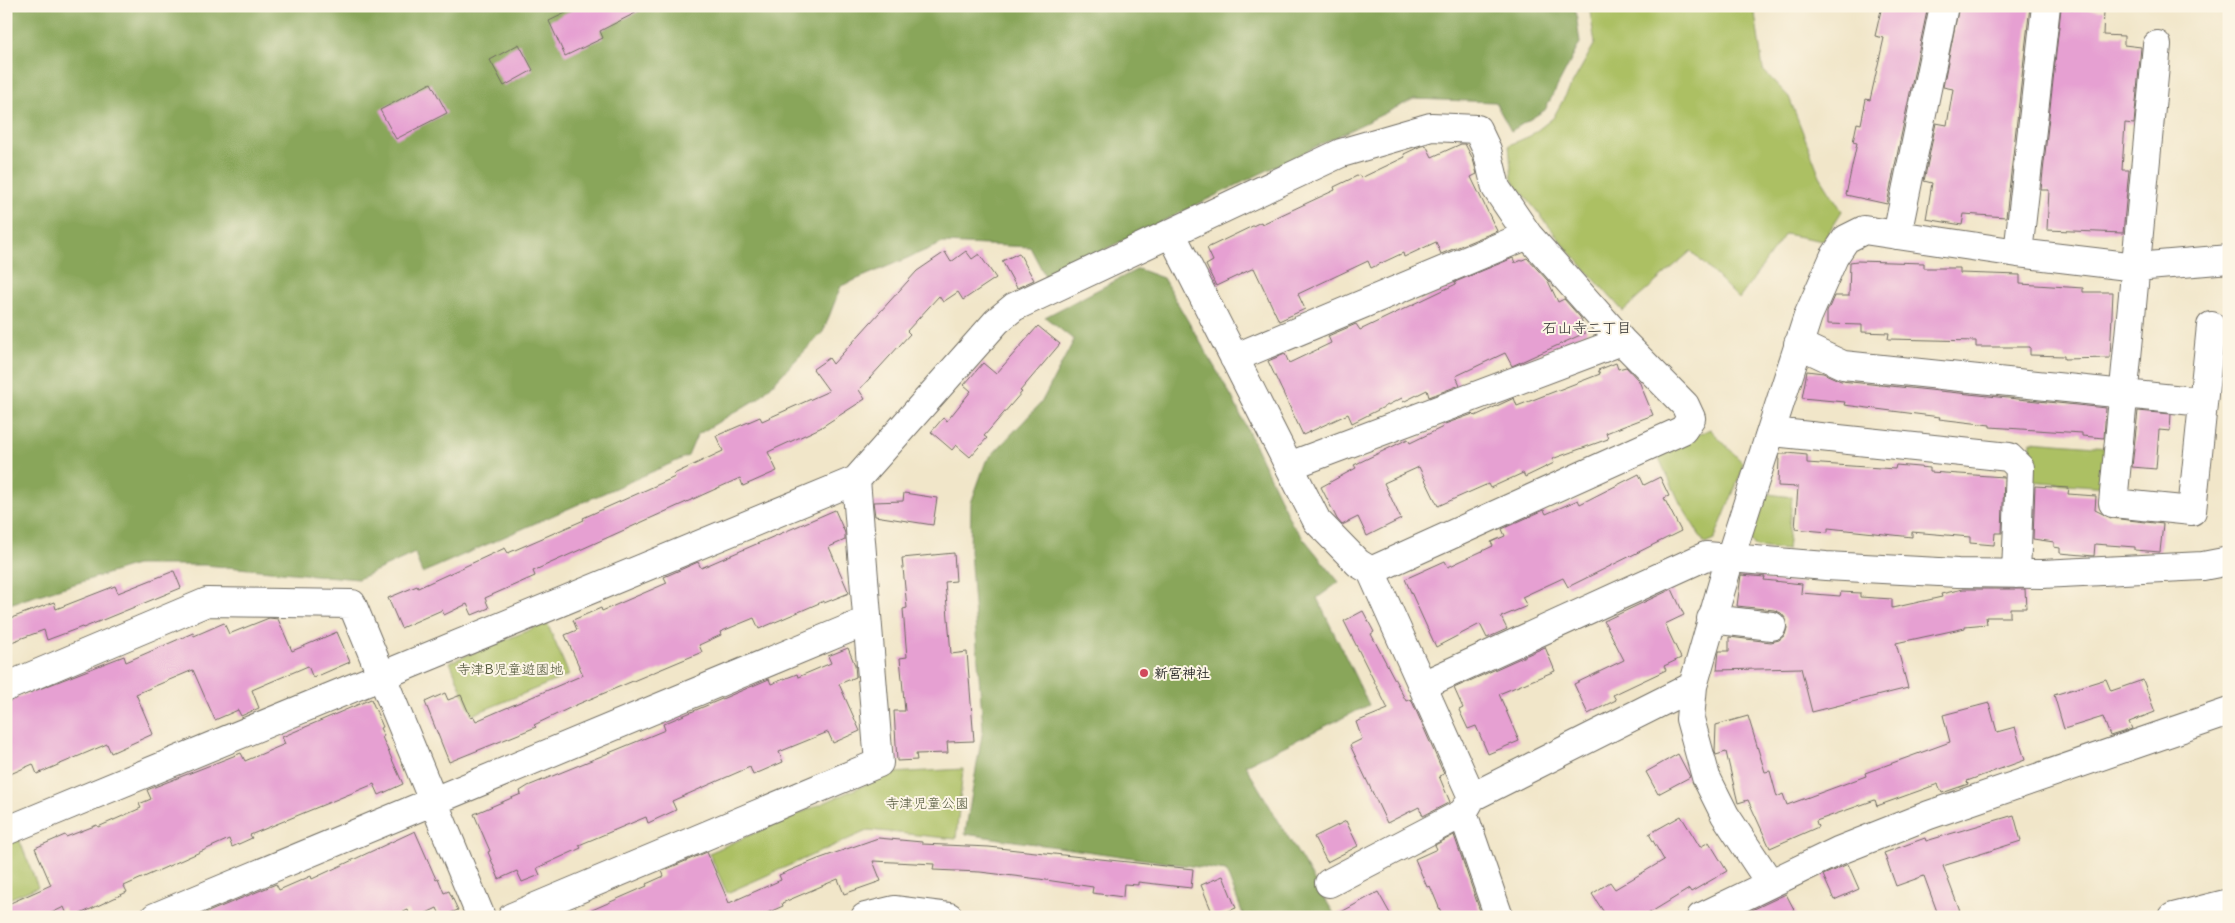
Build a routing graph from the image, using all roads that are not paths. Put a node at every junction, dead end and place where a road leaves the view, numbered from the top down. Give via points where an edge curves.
1 (1944, 6) edge
2 (2046, 6) edge
3 (2157, 45) dead end
4 (1171, 233) junction
5 (1528, 235) junction
6 (1897, 235) junction
7 (2018, 253) junction
8 (2229, 259) edge
9 (2136, 267) junction
10 (2211, 326) dead end
11 (1622, 341) junction
12 (1798, 344) junction
13 (1234, 358) junction
14 (2124, 394) junction
15 (2203, 402) junction
16 (1772, 432) junction
17 (1289, 466) junction
18 (856, 480) junction
19 (1730, 558) junction
20 (2229, 561) edge
21 (1371, 571) junction
22 (2016, 574) junction
23 (1712, 619) junction
24 (867, 621) junction
25 (1772, 626) dead end
26 (382, 676) junction
27 (1423, 685) junction
28 (1693, 686) junction
29 (6, 687) edge
30 (2229, 712) edge
31 (434, 801) junction
32 (1467, 805) junction
33 (6, 831) edge
34 (1329, 883) dead end
35 (1770, 883) junction
36 (2229, 903) edge
37 (154, 917) edge
38 (482, 917) edge
39 (512, 917) edge
40 (865, 917) edge
41 (948, 917) edge
42 (1499, 917) edge
43 (1701, 917) edge
44 (2173, 917) edge

1 - 6 street
2 - 7 street
3 - 9 street
4 - 5 street via 1341,153 1431,127 1477,129 1488,150 1496,188
4 - 13 street
4 - 18 street via 1014,307 997,321
5 - 11 street
5 - 13 street
6 - 7 street
6 - 12 street via 1864,230 1846,239 1834,257
7 - 9 street
8 - 9 street
9 - 14 street
10 - 15 street
11 - 17 street
11 - 21 street via 1685,405 1691,418 1683,430
12 - 14 street via 1843,365
12 - 16 street
13 - 17 street
14 - 15 street
14 - 15 street via 2113,503 2192,511
16 - 19 street
16 - 22 street via 2009,457 2020,468
17 - 21 street via 1317,521 1358,563
18 - 24 street
18 - 26 street
19 - 22 street via 1826,566
19 - 23 street
19 - 27 street via 1706,556
20 - 22 street via 2203,566
21 - 27 street
23 - 25 street
23 - 28 street
24 - 31 street
24 - 39 street via 879,763
26 - 29 street via 352,604 207,602
26 - 31 street
26 - 33 street
27 - 32 street
28 - 32 street
28 - 35 street via 1690,719 1706,777 1725,815
30 - 35 street via 1929,815 1838,851
31 - 37 street
31 - 38 street
32 - 34 street
32 - 42 street
35 - 43 street
36 - 44 street
40 - 41 street via 894,910

